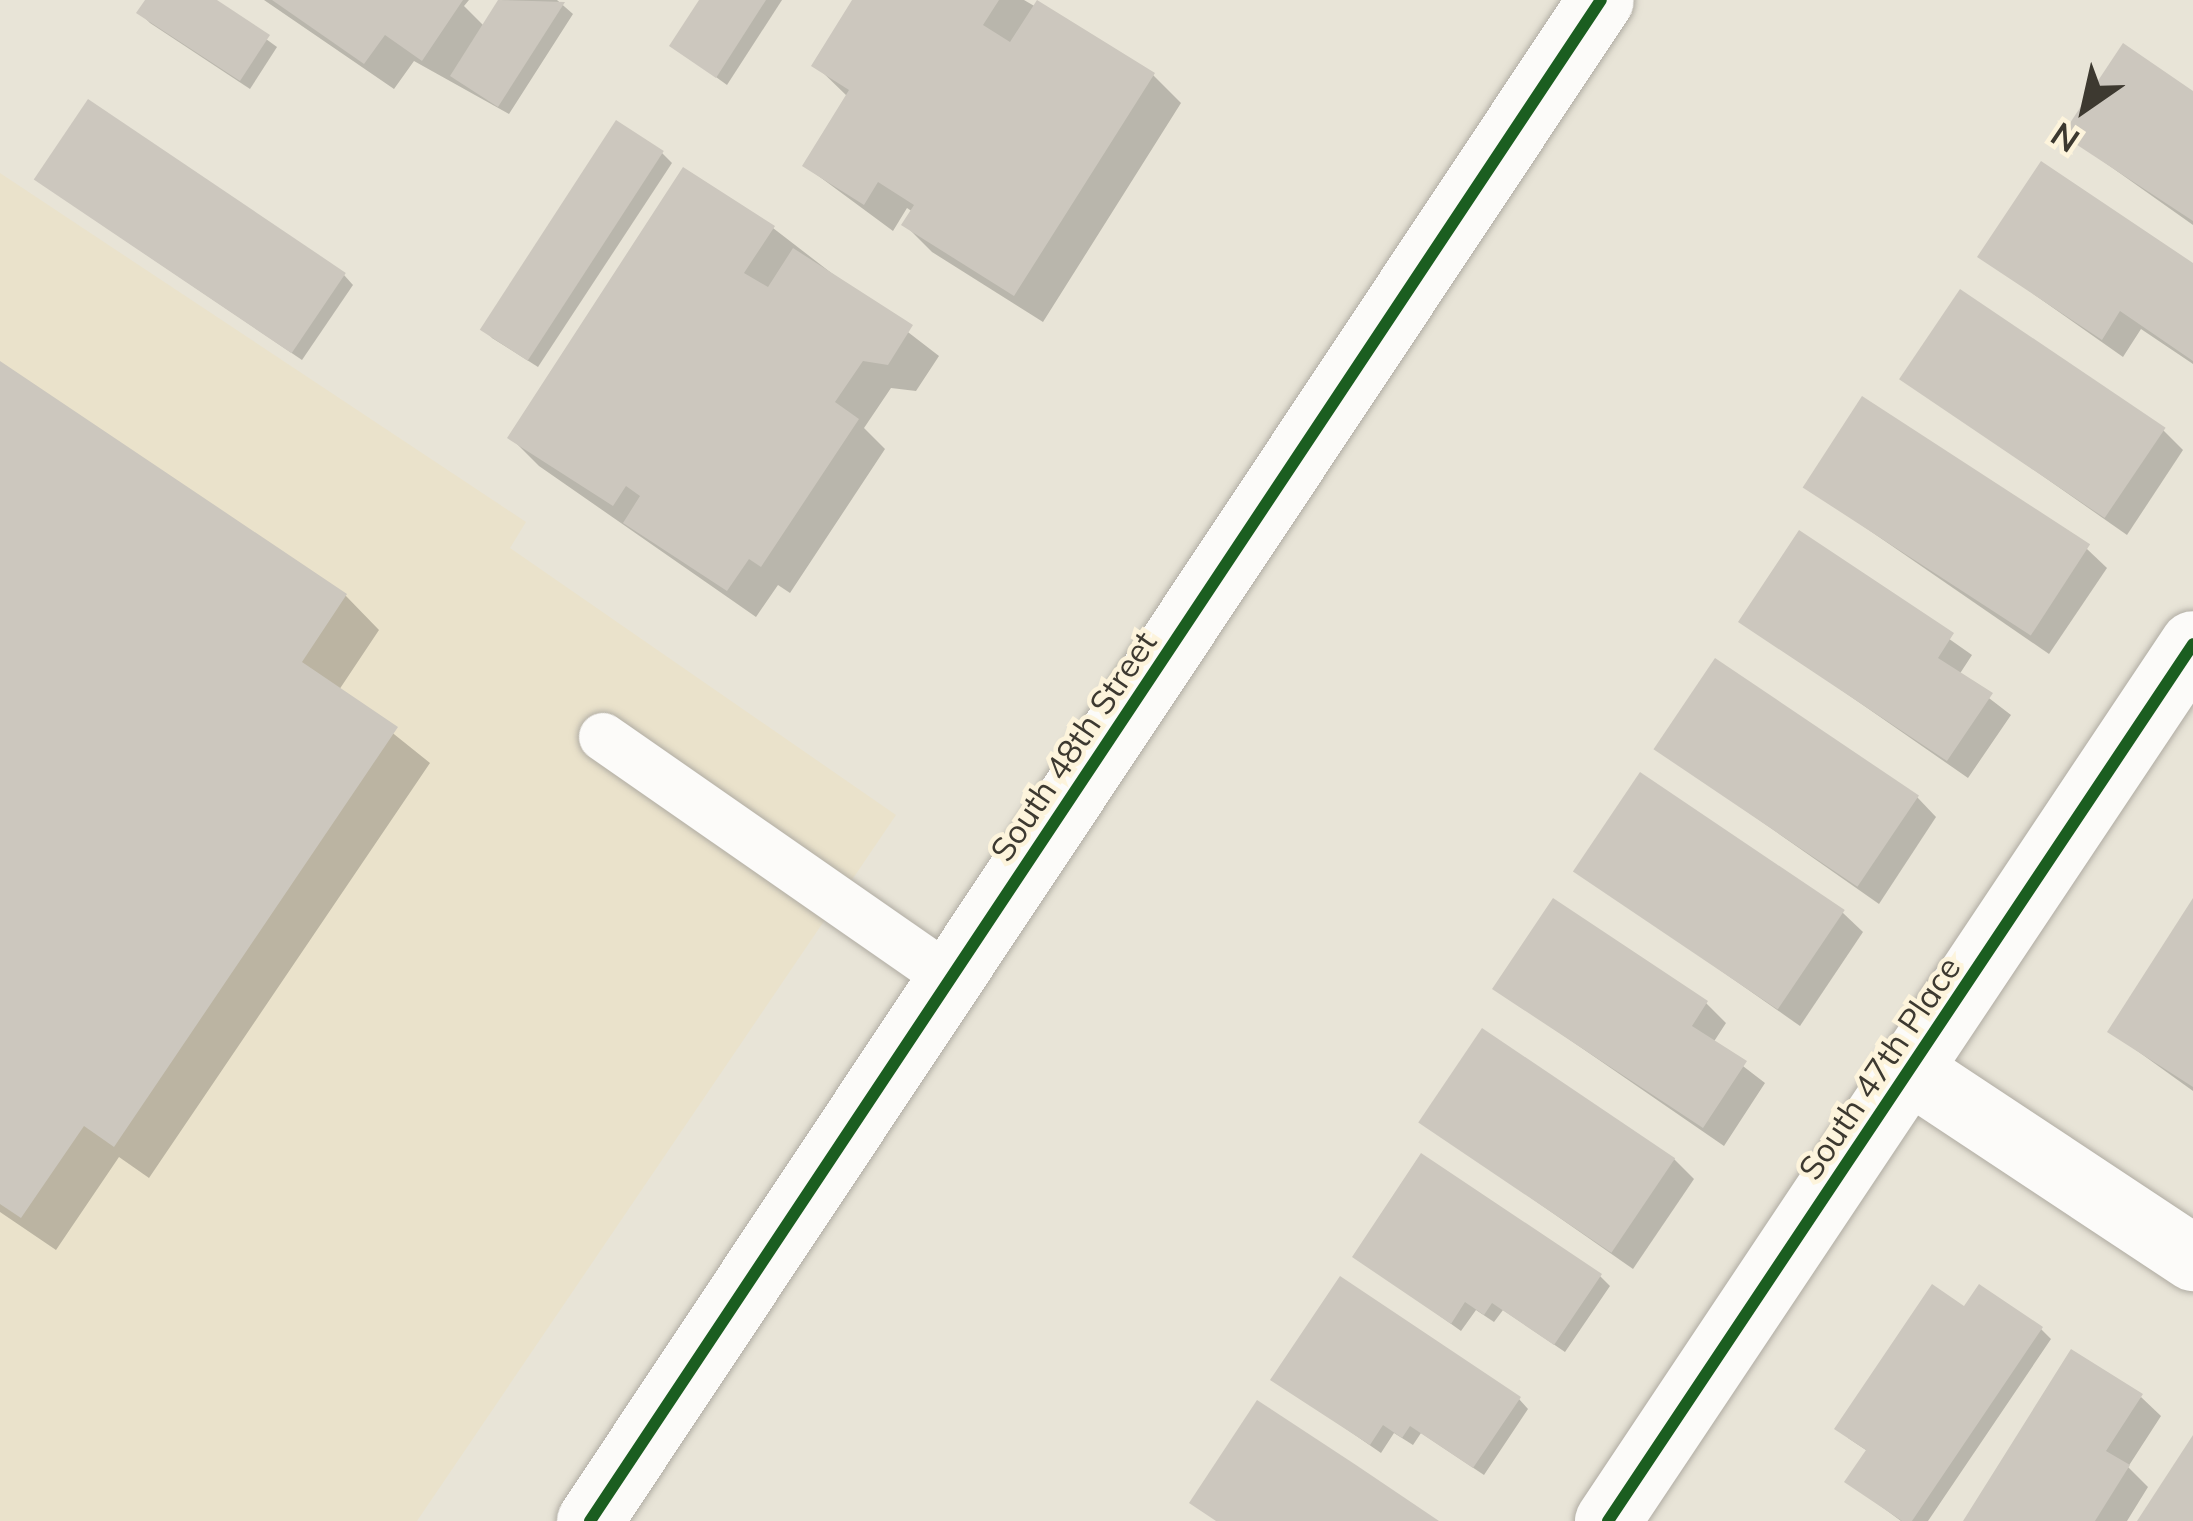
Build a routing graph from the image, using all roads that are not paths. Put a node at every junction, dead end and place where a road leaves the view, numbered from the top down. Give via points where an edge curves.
1 (1600, 0) edge
2 (2193, 644) edge
3 (603, 737) dead end
4 (951, 979) junction
5 (1910, 1070) junction
6 (2193, 1258) edge
7 (590, 1521) edge
8 (1608, 1521) edge

1 - 4 main road, South 48th Street
2 - 5 main road, South 47th Place
3 - 4 lane
4 - 7 main road, South 48th Street
5 - 6 main road
5 - 8 main road, South 47th Place

